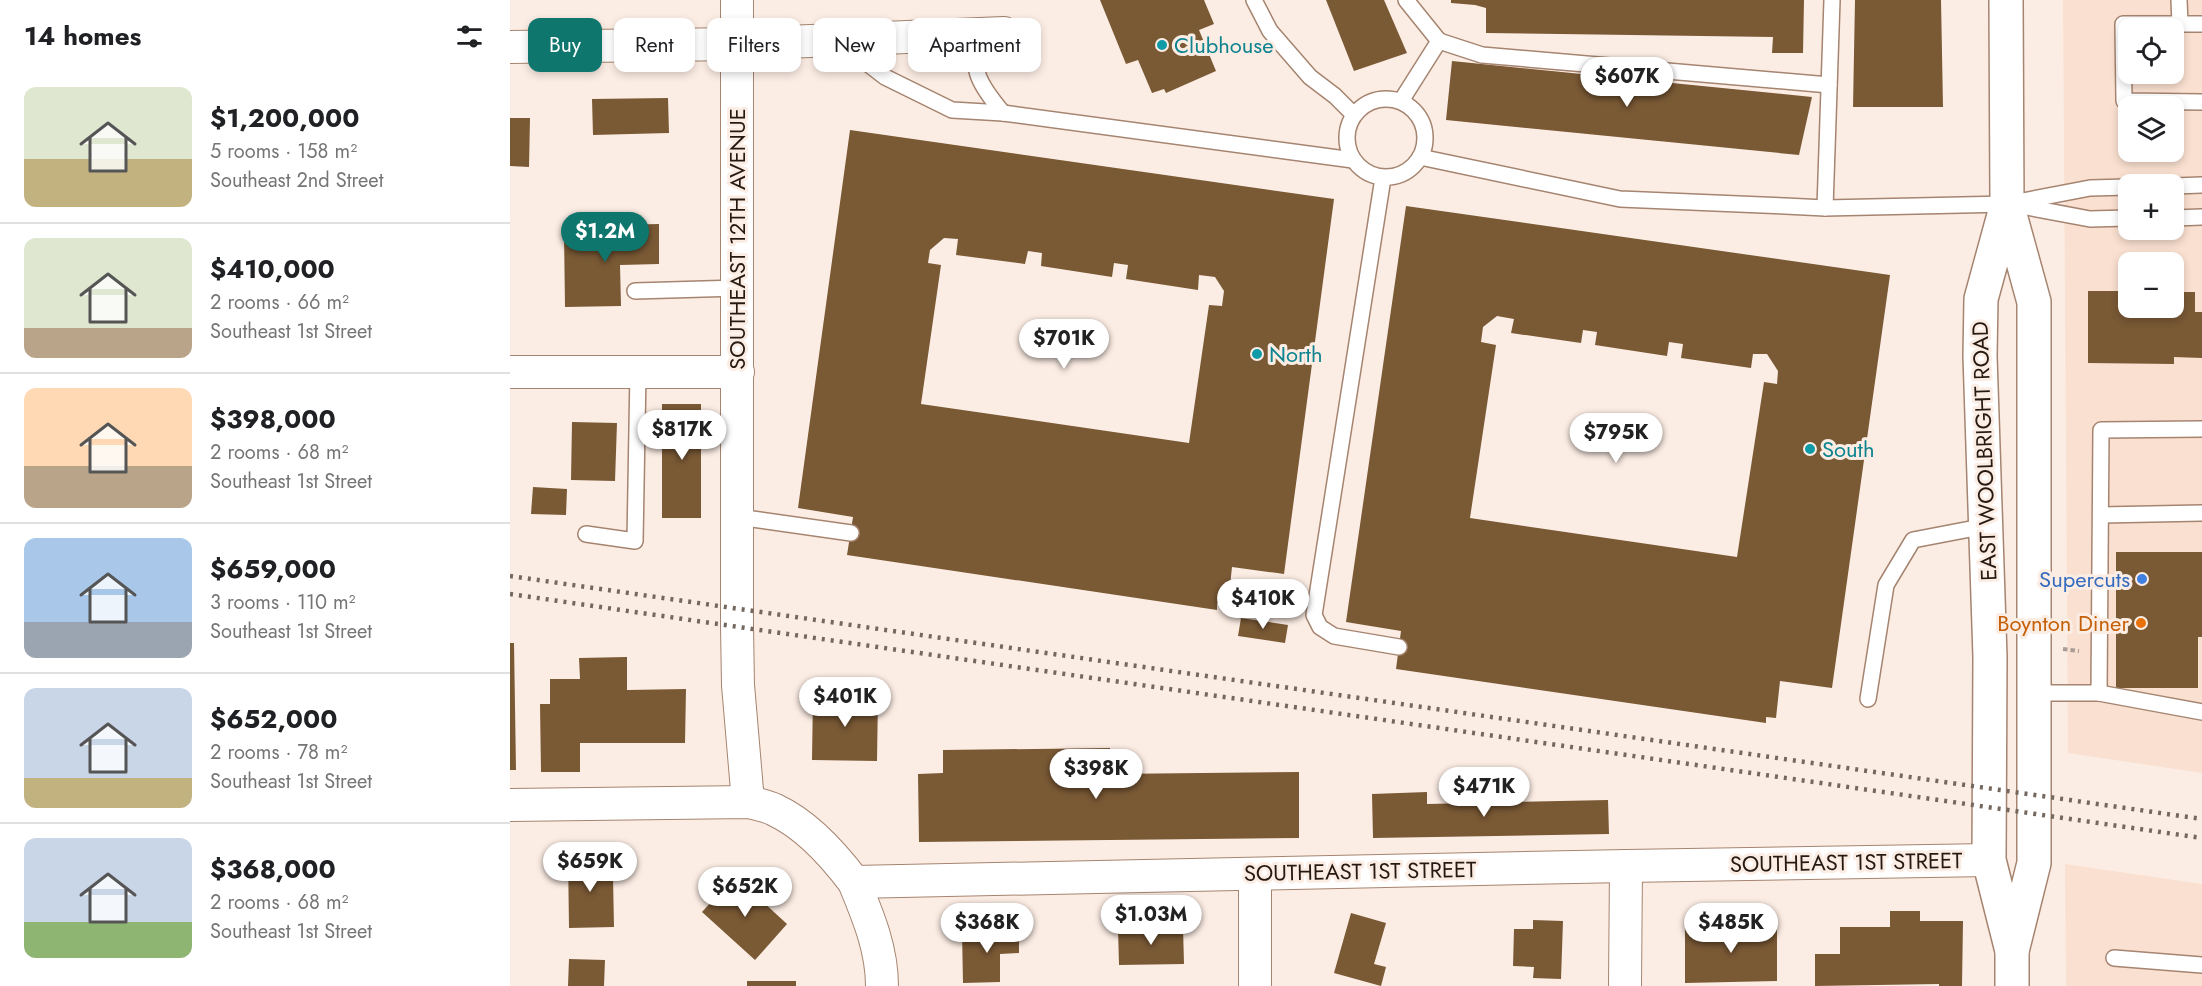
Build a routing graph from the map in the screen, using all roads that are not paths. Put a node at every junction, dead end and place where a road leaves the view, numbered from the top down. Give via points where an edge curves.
1 (737, 0) edge
2 (1254, 0) edge
3 (1406, 0) edge
4 (1832, 0) edge
5 (2006, 0) edge
6 (2179, 0) edge
7 (737, 18) edge
8 (2180, 18) edge
9 (2184, 24) edge
10 (2202, 24) edge
11 (1439, 41) junction
12 (707, 44) edge
13 (510, 47) edge
14 (737, 72) edge
15 (879, 72) edge
16 (976, 72) edge
17 (2124, 84) edge
18 (1829, 85) junction
19 (1401, 101) junction
20 (2202, 102) edge
21 (1003, 113) junction
22 (1354, 115) junction
23 (1420, 157) junction
24 (1353, 160) junction
25 (1383, 178) junction
26 (2202, 185) edge
27 (2184, 186) edge
28 (2118, 187) edge
29 (2007, 204) junction
30 (1825, 208) junction
31 (2202, 217) edge
32 (2184, 218) edge
33 (2118, 219) edge
34 (738, 288) junction
35 (635, 291) dead end
36 (510, 372) edge
37 (638, 372) junction
38 (738, 372) junction
39 (2202, 429) edge
40 (2202, 513) edge
41 (2102, 515) junction
42 (738, 516) junction
43 (1986, 526) junction
44 (850, 533) dead end
45 (586, 534) dead end
46 (1399, 647) dead end
47 (2034, 693) junction
48 (2099, 693) junction
49 (1868, 699) dead end
50 (2202, 712) edge
51 (748, 802) junction
52 (510, 806) edge
53 (1989, 860) junction
54 (1626, 866) junction
55 (1255, 874) junction
56 (854, 882) junction
57 (2012, 951) junction
58 (2114, 958) dead end
59 (2202, 965) edge
60 (882, 986) edge
61 (1255, 986) edge
62 (1625, 986) edge
63 (2012, 986) edge

1 - 7 street, SOUTHEAST 12TH AVENUE
2 - 22 lane via 1270,31 1310,77
3 - 11 lane
4 - 18 lane
5 - 29 main road, EAST WOOLBRIGHT ROAD
6 - 8 lane
9 - 10 lane
11 - 18 lane via 1482,54
11 - 19 lane
12 - 13 street
14 - 34 street, SOUTHEAST 12TH AVENUE
15 - 21 lane via 952,110
16 - 21 lane via 984,90
17 - 20 lane via 2124,101
18 - 30 lane
19 - 22 lane via 1375,100
19 - 23 lane via 1420,119 1424,144
21 - 24 lane
22 - 24 lane via 1346,137
23 - 25 lane via 1405,172
23 - 30 lane via 1620,199
24 - 25 lane via 1361,169
25 - 46 lane via 1314,615 1320,627 1334,636
26 - 27 lane
28 - 29 lane via 2090,188
29 - 30 lane
29 - 33 lane via 2090,219
29 - 43 main road, EAST WOOLBRIGHT ROAD via 1981,299
29 - 47 main road, EAST WOOLBRIGHT ROAD via 2034,302
31 - 32 lane
34 - 35 lane
34 - 38 street, SOUTHEAST 12TH AVENUE
36 - 37 street
37 - 38 street
37 - 45 lane via 635,541
38 - 42 street, SOUTHEAST 12TH AVENUE
39 - 41 lane via 2101,430
40 - 41 lane
41 - 48 lane
42 - 44 lane
42 - 51 street, SOUTHEAST 12TH AVENUE via 738,685
43 - 49 lane via 1913,540 1886,585
43 - 53 main road, EAST WOOLBRIGHT ROAD
47 - 48 lane
47 - 57 main road, EAST WOOLBRIGHT ROAD via 2034,863
48 - 50 lane
51 - 52 street
51 - 56 street via 774,809 797,823 835,856
53 - 54 street, SOUTHEAST 1ST STREET
53 - 57 main road, EAST WOOLBRIGHT ROAD
54 - 55 street, SOUTHEAST 1ST STREET
54 - 62 street
55 - 56 street, SOUTHEAST 1ST STREET
55 - 61 street
56 - 60 street via 872,925
57 - 63 main road, EAST WOOLBRIGHT ROAD
58 - 59 lane

